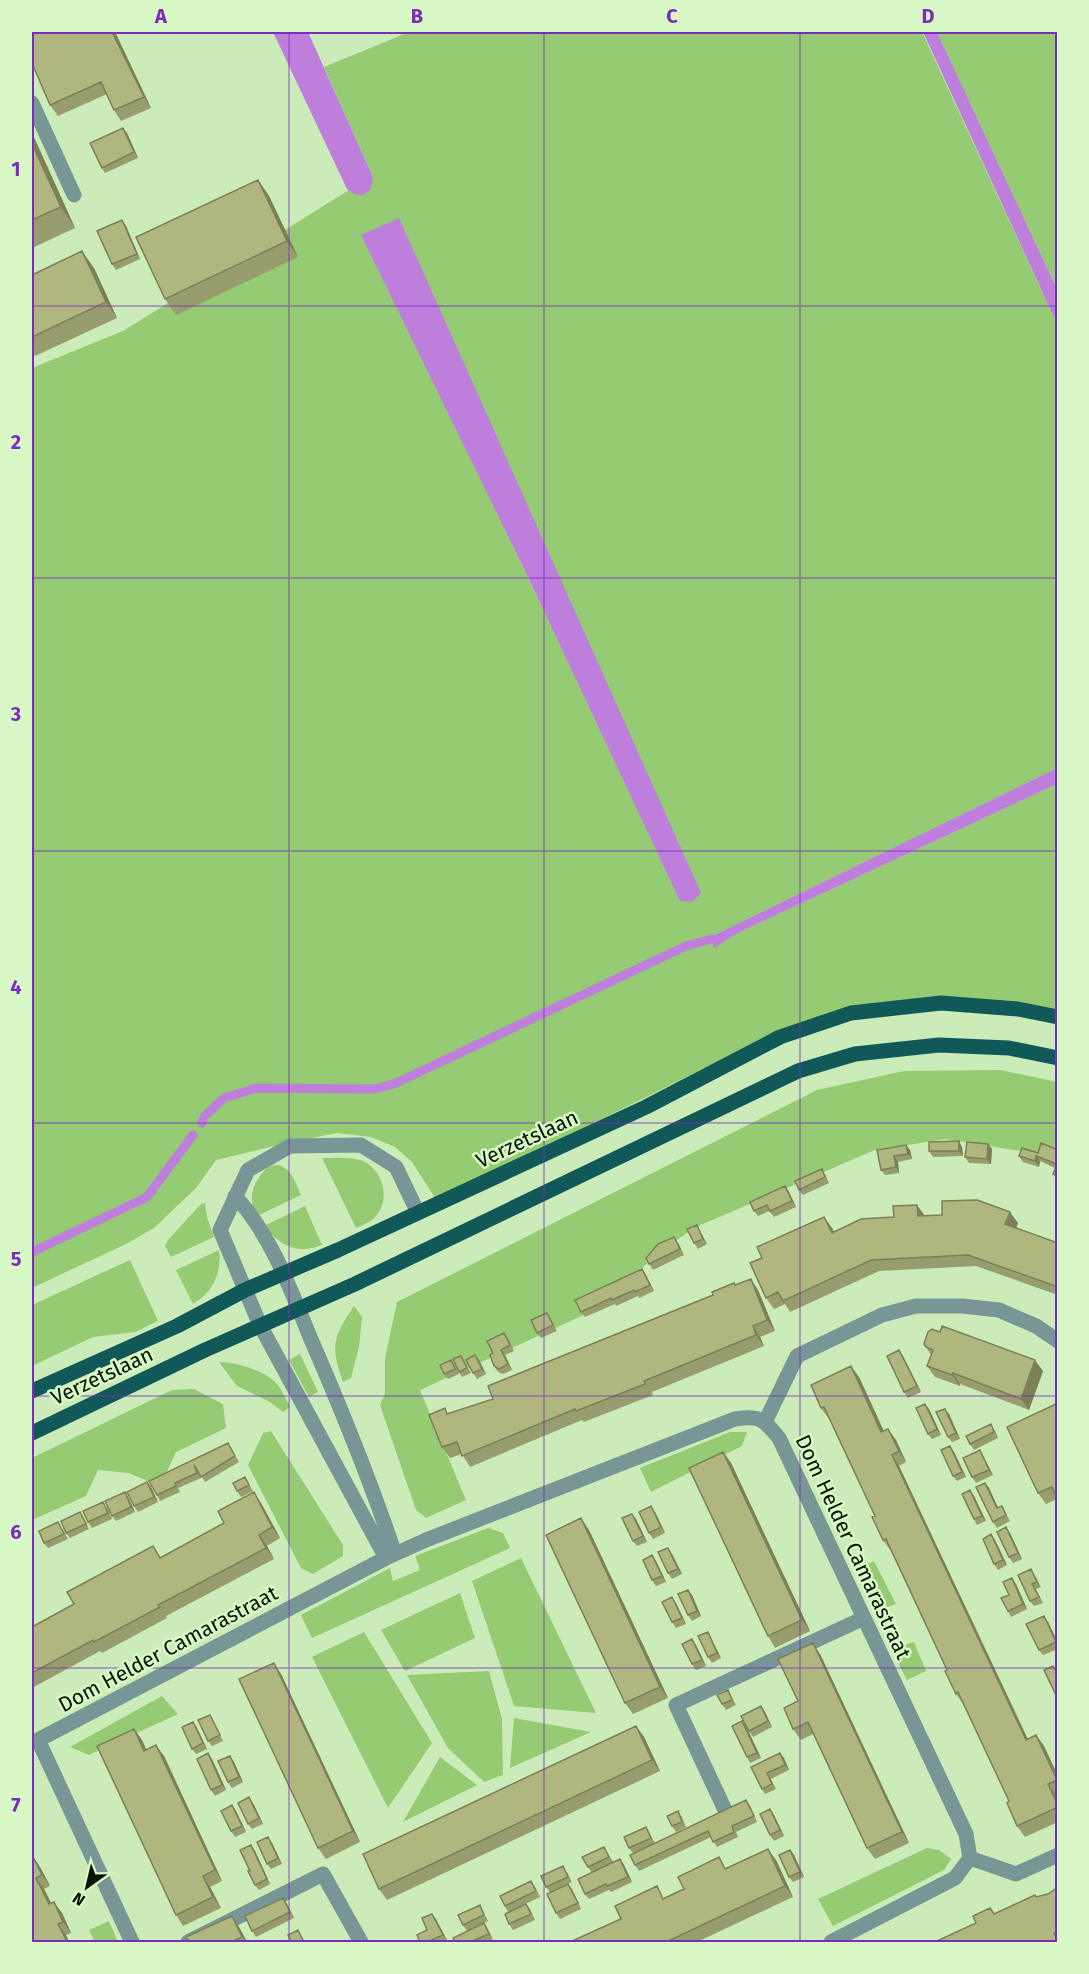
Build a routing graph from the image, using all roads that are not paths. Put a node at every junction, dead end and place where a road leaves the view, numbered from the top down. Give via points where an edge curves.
1 (32, 103) edge
2 (74, 195) dead end
3 (1058, 1017) edge
4 (1058, 1058) edge
5 (235, 1196) junction
6 (418, 1213) junction
7 (284, 1273) junction
8 (245, 1290) junction
9 (298, 1307) junction
10 (260, 1325) junction
11 (1058, 1341) edge
12 (32, 1391) edge
13 (765, 1422) junction
14 (32, 1433) edge
15 (390, 1556) junction
16 (864, 1618) junction
17 (35, 1739) edge
18 (725, 1810) edge
19 (1058, 1855) edge
20 (970, 1858) junction
21 (132, 1942) edge
22 (188, 1942) edge
23 (361, 1942) edge
24 (831, 1942) edge

1 - 2 street
3 - 6 main road, Verzetslaan via 1018,1009 941,1003 850,1013 780,1037 646,1107
4 - 9 main road, Verzetslaan via 1009,1048 939,1045 855,1054 798,1071 355,1284
5 - 6 street via 248,1170 290,1146 361,1145 396,1167
5 - 7 street via 250,1212
5 - 8 street via 220,1230
6 - 7 main road, Verzetslaan
7 - 8 main road, Verzetslaan
7 - 9 street
8 - 10 street
8 - 12 main road, Verzetslaan via 177,1326
9 - 10 main road, Verzetslaan
9 - 15 street via 343,1413
10 - 14 main road, Verzetslaan
10 - 15 street
11 - 13 street via 1036,1326 999,1310 916,1306 882,1315 797,1356
13 - 15 street, Dom Helder Camarastraat via 751,1417 735,1419
13 - 16 street, Dom Helder Camarastraat via 779,1438
15 - 17 street, Dom Helder Camarastraat
16 - 18 street via 676,1705
16 - 20 street, Dom Helder Camarastraat via 966,1834
17 - 21 street, Dom Helder Camarastraat
19 - 20 street via 1017,1874
20 - 24 street via 956,1878
22 - 23 street via 323,1874

